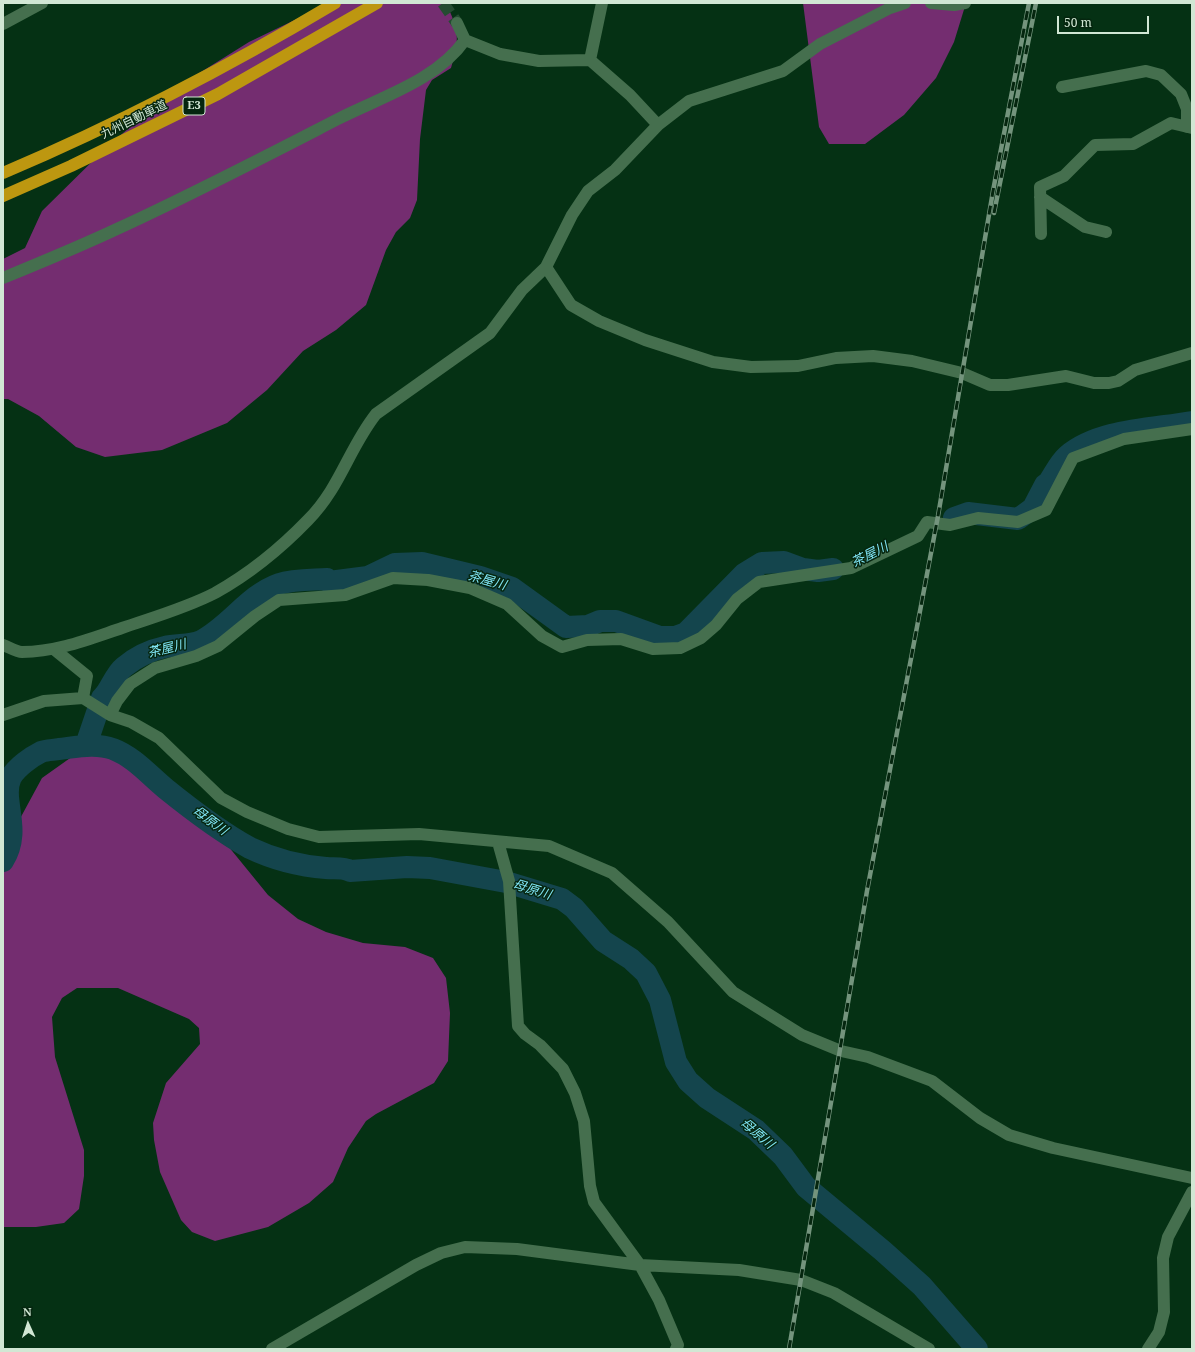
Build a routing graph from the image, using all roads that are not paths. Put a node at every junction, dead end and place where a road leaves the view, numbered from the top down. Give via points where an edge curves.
1 (42, 3) edge
2 (335, 3) edge
3 (377, 3) edge
4 (602, 3) edge
5 (905, 3) edge
6 (931, 3) edge
7 (965, 3) edge
8 (458, 23) tunnel mouth
9 (3, 24) edge
10 (464, 40) junction
11 (590, 60) junction
12 (1062, 87) dead end
13 (658, 125) junction
14 (1189, 127) edge
15 (3, 173) edge
16 (3, 196) edge
17 (1040, 197) junction
18 (1106, 232) dead end
19 (1041, 234) dead end
20 (546, 267) junction
21 (3, 278) edge
22 (1192, 353) edge
23 (1192, 429) edge
24 (3, 645) edge
25 (55, 650) junction
26 (83, 698) junction
27 (3, 715) edge
28 (110, 715) junction
29 (498, 842) junction
30 (1192, 1178) edge
31 (1192, 1192) edge
32 (640, 1265) junction
33 (272, 1349) edge
34 (676, 1349) edge
35 (929, 1349) edge
36 (1148, 1349) edge

1 - 9 street
2 - 15 highway, 九州自動車道 / E3 via 140,111
3 - 16 highway, 九州自動車道 / E3 via 218,94 78,163
4 - 11 street
5 - 13 street via 890,8 820,44 783,71 689,101
6 - 7 street
8 - 10 street
10 - 11 street via 500,54 539,61
10 - 21 street via 455,54 417,81 118,229
11 - 13 street via 630,95
12 - 14 street via 1146,71 1161,76 1181,94 1187,109
13 - 20 street via 615,170 588,191 572,214
14 - 17 street via 1171,123 1133,144 1095,145 1064,176 1040,186
17 - 18 street via 1084,227
17 - 19 street
20 - 22 street via 571,305 599,321 645,340 705,359 751,367 798,366 836,358 873,356 912,361 962,373 990,385 1008,385 1066,376 1094,383 1109,383 1118,381 1135,370
20 - 25 street via 522,290 490,332 376,414 364,430 333,490 309,520 276,550 216,592 185,607
23 - 28 street via 1124,439 1073,458 1046,510 1018,522 978,518 950,525 927,522 918,536 851,568 759,582 737,599 701,638 680,648 653,649 620,639 587,640 562,647 542,636 507,604 470,588 428,580 393,578 345,595 279,600 218,646 196,656 155,668 130,684
24 - 25 street via 20,652
25 - 26 street via 87,676
26 - 27 street via 44,701
26 - 28 street
28 - 29 street via 131,722 159,738 221,798 288,829 319,837 419,834
29 - 30 street via 549,846 612,873 668,922 733,992 802,1035 841,1051 905,1069 932,1081 980,1118 1009,1135 1053,1148
29 - 32 street via 509,881 518,1026 563,1069 575,1093 584,1121 590,1186 594,1202
31 - 36 street via 1168,1237 1164,1258 1164,1312 1159,1332
32 - 33 street via 517,1249 465,1247 441,1253 416,1265
32 - 34 street via 659,1300 678,1345
32 - 35 street via 739,1270 801,1280 834,1293

